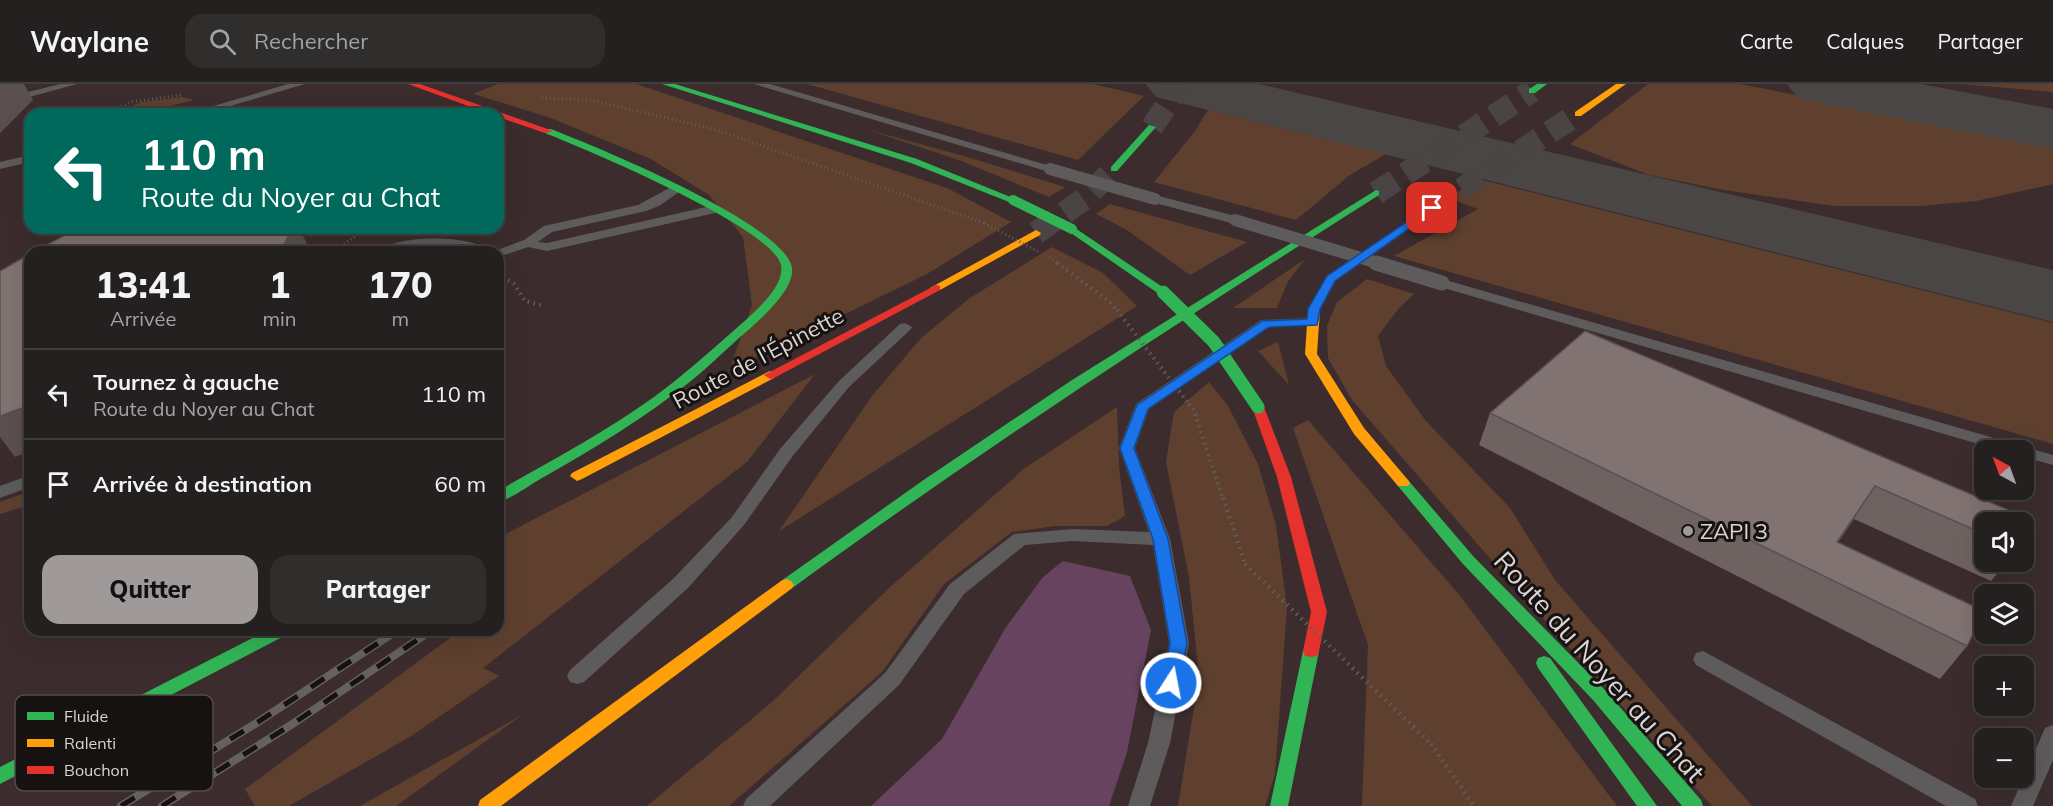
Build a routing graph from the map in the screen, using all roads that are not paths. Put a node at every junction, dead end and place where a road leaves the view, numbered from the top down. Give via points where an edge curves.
1 (72, 84) edge
2 (300, 84) edge
3 (412, 84) edge
4 (666, 84) edge
5 (759, 84) edge
6 (1622, 84) edge
7 (0, 102) edge
8 (214, 108) edge
9 (481, 108) edge
10 (1578, 114) tunnel mouth
11 (504, 116) edge
12 (1152, 127) tunnel mouth
13 (24, 160) edge
14 (0, 166) edge
15 (1114, 169) tunnel mouth
16 (675, 189) junction
17 (1376, 193) tunnel mouth
18 (1432, 208) tunnel mouth
19 (715, 209) junction
20 (1036, 233) tunnel mouth
21 (529, 243) junction
22 (408, 246) edge
23 (471, 246) edge
24 (504, 251) edge
25 (1313, 322) junction
26 (905, 327) dead end
27 (1984, 440) edge
28 (2034, 455) edge
29 (2053, 460) edge
30 (24, 483) edge
31 (561, 485) dead end
32 (0, 492) edge
33 (504, 494) edge
34 (1161, 539) junction
35 (1468, 560) junction
36 (270, 636) edge
37 (1703, 659) dead end
38 (577, 676) dead end
39 (156, 695) edge
40 (2053, 734) edge
41 (15, 768) edge
42 (1622, 769) junction
43 (0, 776) edge
44 (487, 806) edge
45 (754, 806) edge
46 (1139, 806) edge
47 (1279, 806) edge
48 (1648, 806) edge
49 (1665, 806) edge
50 (1694, 806) edge
51 (1966, 806) edge
52 (2022, 806) edge

1 - 7 lane
2 - 8 lane
3 - 9 main road
4 - 47 main road, bridge via 914,161 1013,200 1072,229 1162,292 1214,342 1258,407 1284,477 1318,612
5 - 27 lane, bridge
6 - 10 main road
11 - 16 main road via 612,157
12 - 15 main road
13 - 14 lane
16 - 19 main road
16 - 21 lane via 642,208 548,229
17 - 44 main road via 886,511
18 - 25 main road, Route du Noyer au Chat via 1331,279 1314,309
19 - 21 lane via 548,251
19 - 33 main road via 765,238 780,252 786,265 784,278 771,303 680,384 604,436
20 - 31 main road, Route de l'Épinette
21 - 24 lane
22 - 23 lane via 442,242
25 - 34 lane via 1266,323 1142,407 1127,448
25 - 35 main road, Route du Noyer au Chat via 1311,354 1359,431
26 - 38 lane via 844,384 786,453 738,520 681,583
28 - 29 lane
30 - 32 lane
34 - 45 lane via 1073,535 1020,539 957,589 892,679
34 - 46 lane via 1179,643 1159,743
35 - 42 main road, Route du Noyer au Chat
35 - 50 main road, Route du Noyer au Chat via 1599,695
36 - 39 main road
37 - 51 lane
40 - 52 lane
41 - 43 main road
42 - 48 main road, Route du Noyer au Chat
42 - 49 lane

